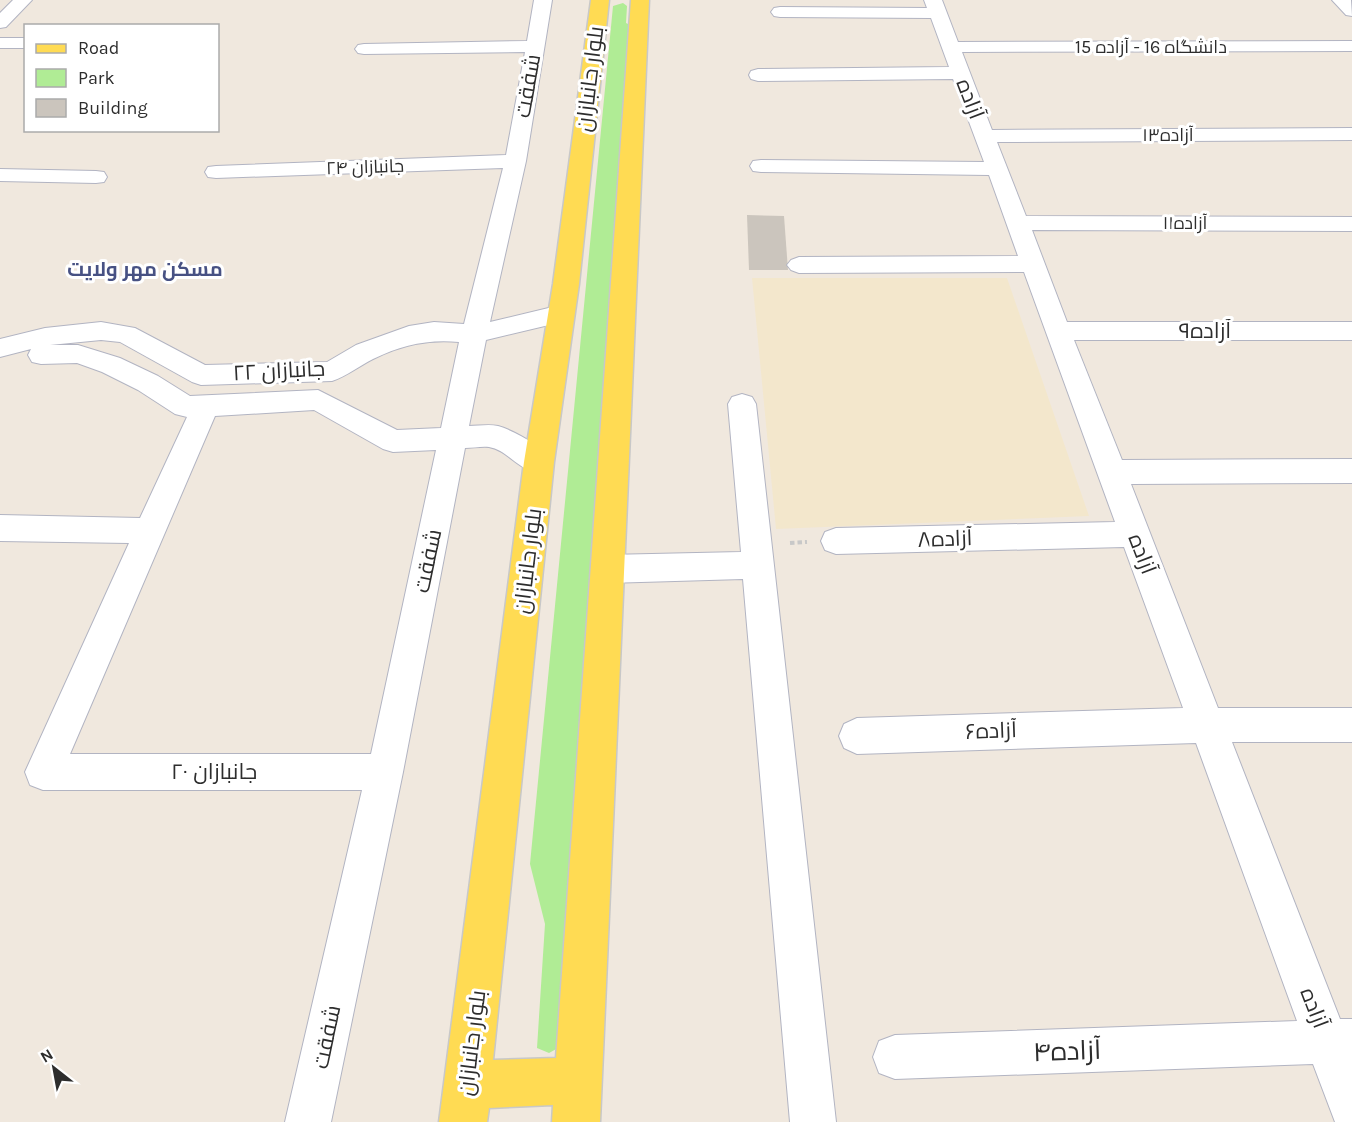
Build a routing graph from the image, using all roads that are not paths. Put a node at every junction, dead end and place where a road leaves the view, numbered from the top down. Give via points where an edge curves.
1 (23, 0) edge
2 (543, 0) edge
3 (600, 0) edge
4 (640, 0) edge
5 (1341, 0) edge
6 (935, 6) edge
7 (1352, 11) edge
8 (780, 12) dead end
9 (0, 23) edge
10 (0, 43) edge
11 (24, 43) edge
12 (535, 46) junction
13 (1352, 46) edge
14 (364, 49) dead end
15 (955, 60) junction
16 (758, 75) dead end
17 (1352, 134) edge
18 (984, 136) junction
19 (515, 161) junction
20 (761, 166) dead end
21 (996, 169) junction
22 (216, 172) dead end
23 (0, 175) edge
24 (96, 177) dead end
25 (1017, 223) junction
26 (1352, 224) edge
27 (1033, 264) junction
28 (799, 265) dead end
29 (561, 314) junction
30 (1058, 331) junction
31 (1352, 331) edge
32 (474, 334) junction
33 (0, 348) edge
34 (0, 366) edge
35 (742, 404) dead end
36 (206, 405) junction
37 (452, 440) junction
38 (539, 462) junction
39 (1352, 471) edge
40 (1112, 472) junction
41 (0, 528) edge
42 (150, 531) junction
43 (1135, 534) junction
44 (837, 542) road end
45 (757, 554) junction
46 (607, 569) junction
47 (1207, 725) junction
48 (1352, 725) edge
49 (857, 736) dead end
50 (385, 772) junction
51 (1339, 1041) edge
52 (895, 1057) dead end
53 (577, 1102) edge
54 (465, 1103) edge
55 (1352, 1108) edge
56 (308, 1122) edge
57 (813, 1122) edge

1 - 9 street
2 - 12 street, شفقت
3 - 29 main road, بلوار جانبازان
4 - 46 main road, بلوار جانبازان
5 - 7 street
6 - 8 street
6 - 15 street, آزاده
10 - 11 street
12 - 14 street
12 - 19 street, شفقت
13 - 15 street, دانشگاه 16 - آزاده 15
15 - 16 street, دانشگاه 16 - آزاده 15
15 - 18 street, آزاده
17 - 18 street, آزاده۱۳
18 - 21 street, آزاده
19 - 22 street, جانبازان ۲۴
19 - 32 street, شفقت
20 - 21 street
21 - 25 street, آزاده
23 - 24 street
25 - 26 street, آزاده۱۱
25 - 27 street, آزاده
27 - 28 street
27 - 30 street, آزاده
29 - 32 street, جانبازان ۲۲
29 - 38 main road, بلوار جانبازان
30 - 31 street, آزاده۹
30 - 40 street, آزاده
32 - 33 street, جانبازان ۲۲ via 435,331 409,335 365,352 332,371 308,372 201,375 126,334 100,331 45,337
32 - 37 street, شفقت
34 - 36 street, جانبازان ۲۲ via 50,353 78,354 148,382 184,406
35 - 45 street
36 - 37 street, جانبازان ۲۲ via 318,400 393,441
36 - 42 street
37 - 38 street, جانبازان ۲۲ via 495,436
37 - 50 street, شفقت
38 - 54 main road, بلوار جانبازان
39 - 40 street
40 - 43 street, آزاده
41 - 42 street
42 - 50 street, جانبازان ۲۰ via 43,772
43 - 44 street, آزاده۸
43 - 47 street, آزاده
45 - 46 street
45 - 57 street
46 - 53 main road, بلوار جانبازان
47 - 48 street, آزاده۶
47 - 49 street, آزاده۶
47 - 51 street, آزاده
50 - 56 street, شفقت
51 - 52 street, آزاده۴
51 - 55 street, آزاده
53 - 54 main road

